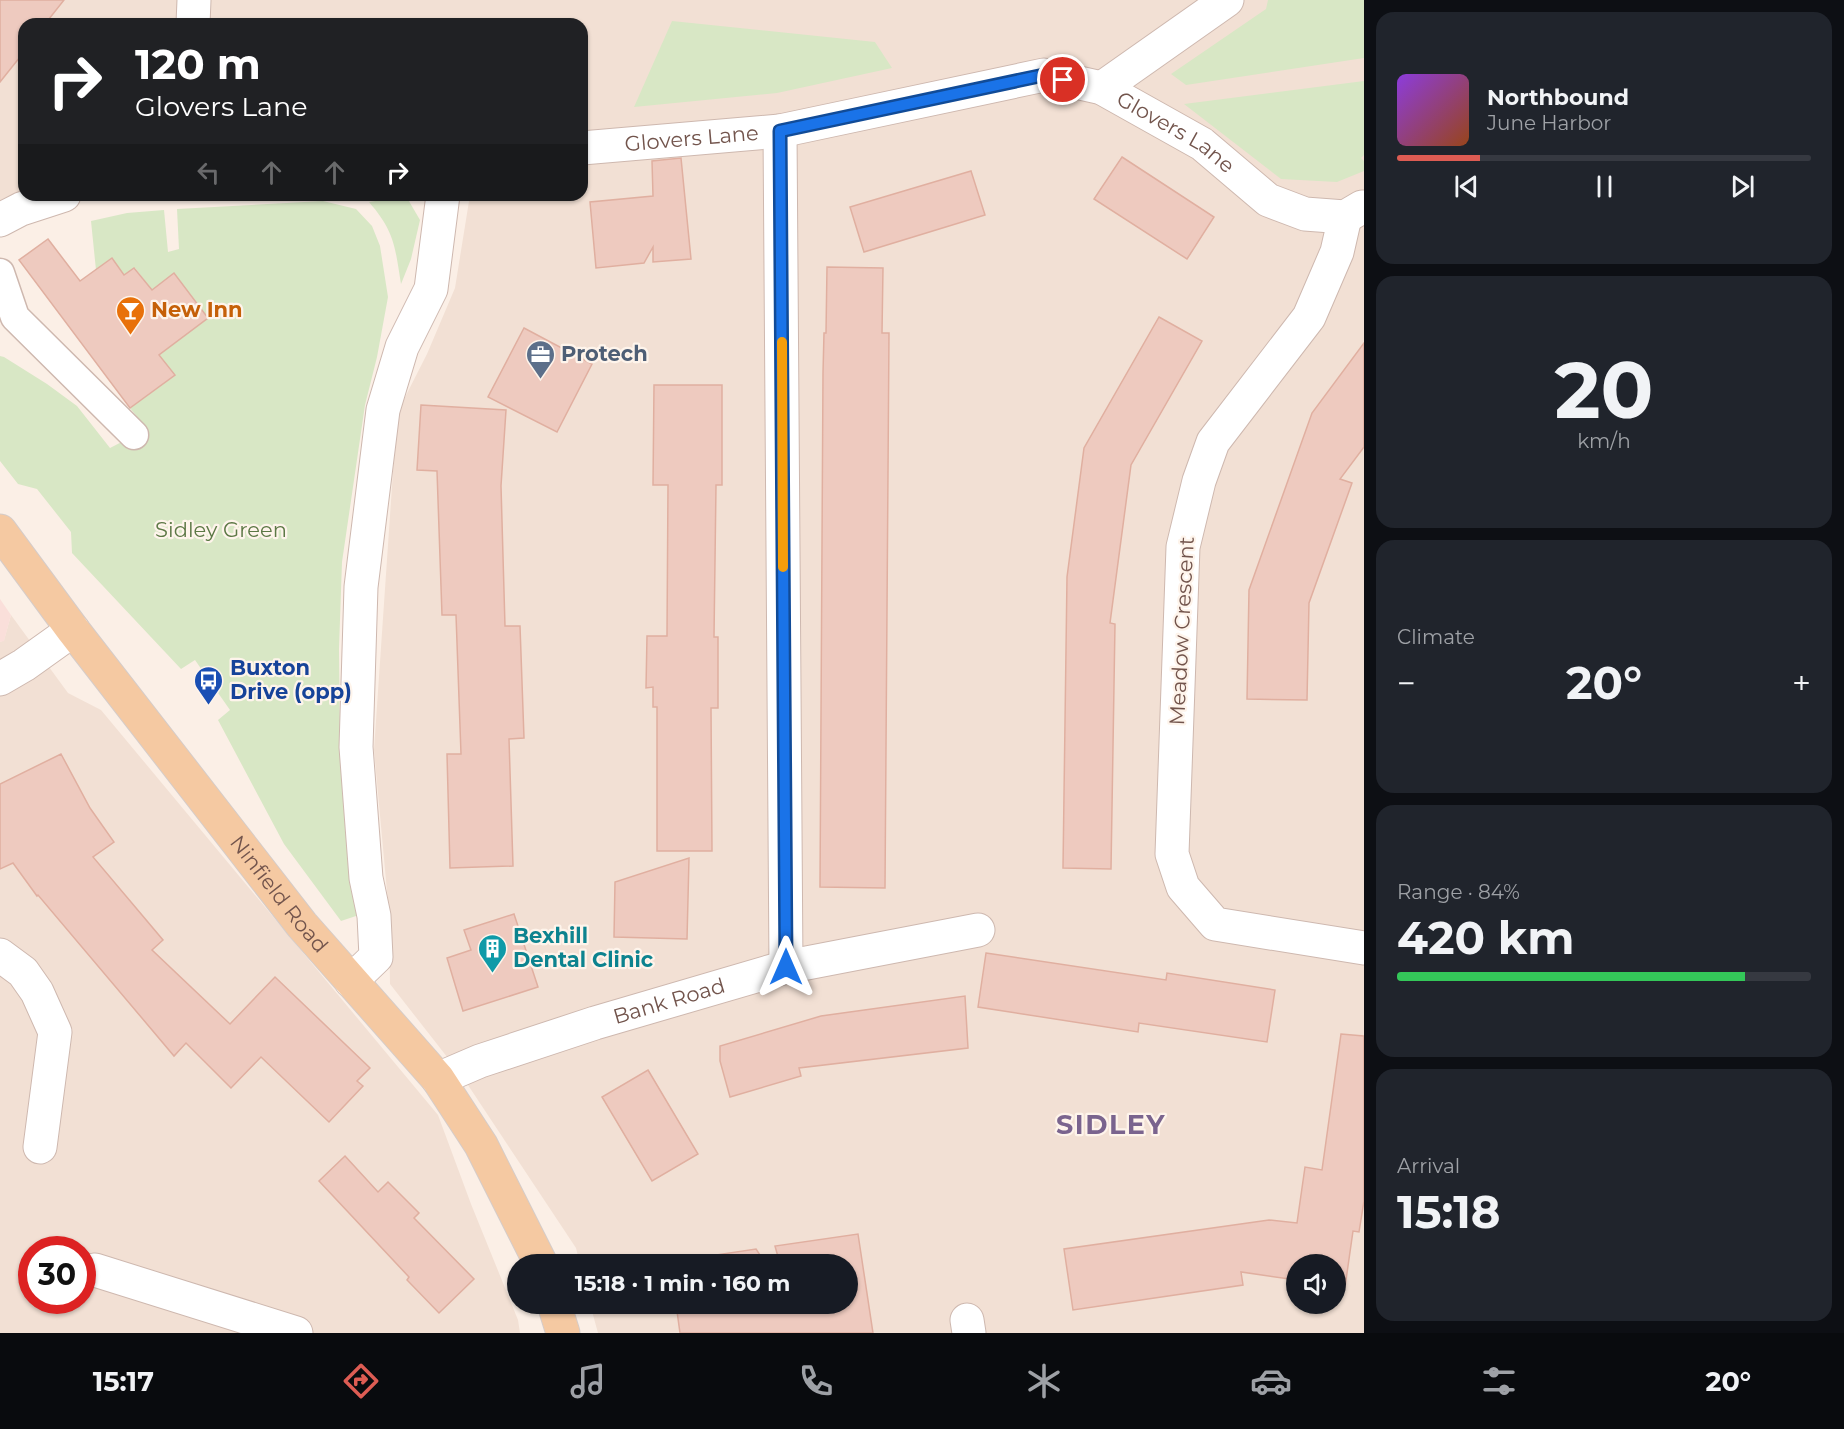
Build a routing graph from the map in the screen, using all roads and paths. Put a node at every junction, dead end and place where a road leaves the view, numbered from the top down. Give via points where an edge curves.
1 (194, 0) edge
2 (1227, 0) edge
3 (193, 18) edge
4 (1102, 88) junction
5 (780, 131) junction
6 (588, 147) edge
7 (46, 201) edge
8 (442, 201) edge
9 (1354, 212) edge
10 (0, 220) edge
11 (0, 273) edge
12 (134, 435) dead end
13 (0, 531) edge
14 (73, 630) junction
15 (0, 679) edge
16 (978, 930) dead end
17 (1364, 948) edge
18 (0, 955) edge
19 (786, 967) junction
20 (351, 981) junction
21 (438, 1079) junction
22 (40, 1147) dead end
23 (536, 1254) edge
24 (96, 1270) edge
25 (557, 1314) edge
26 (296, 1333) edge
27 (563, 1333) edge

1 - 3 street
2 - 4 street
4 - 5 street, Glovers Lane via 1044,75
4 - 9 street, Glovers Lane via 1202,144 1268,200 1305,214
5 - 6 street, Glovers Lane
5 - 19 street
7 - 10 street
8 - 20 street via 431,289 402,347 382,410 361,587 356,747 376,957
9 - 17 street, Meadow Crescent via 1309,317 1213,442 1199,481 1183,547 1172,854 1183,887 1215,924
11 - 12 lane via 15,317
13 - 14 main road, Ninfield Road
14 - 15 street
14 - 20 main road, Ninfield Road via 302,925
16 - 19 street, Bank Road
18 - 22 street via 23,972 55,1032
19 - 21 street, Bank Road via 595,1023
20 - 21 main road, Ninfield Road
21 - 23 main road, Ninfield Road via 481,1145
24 - 26 street
25 - 27 main road

